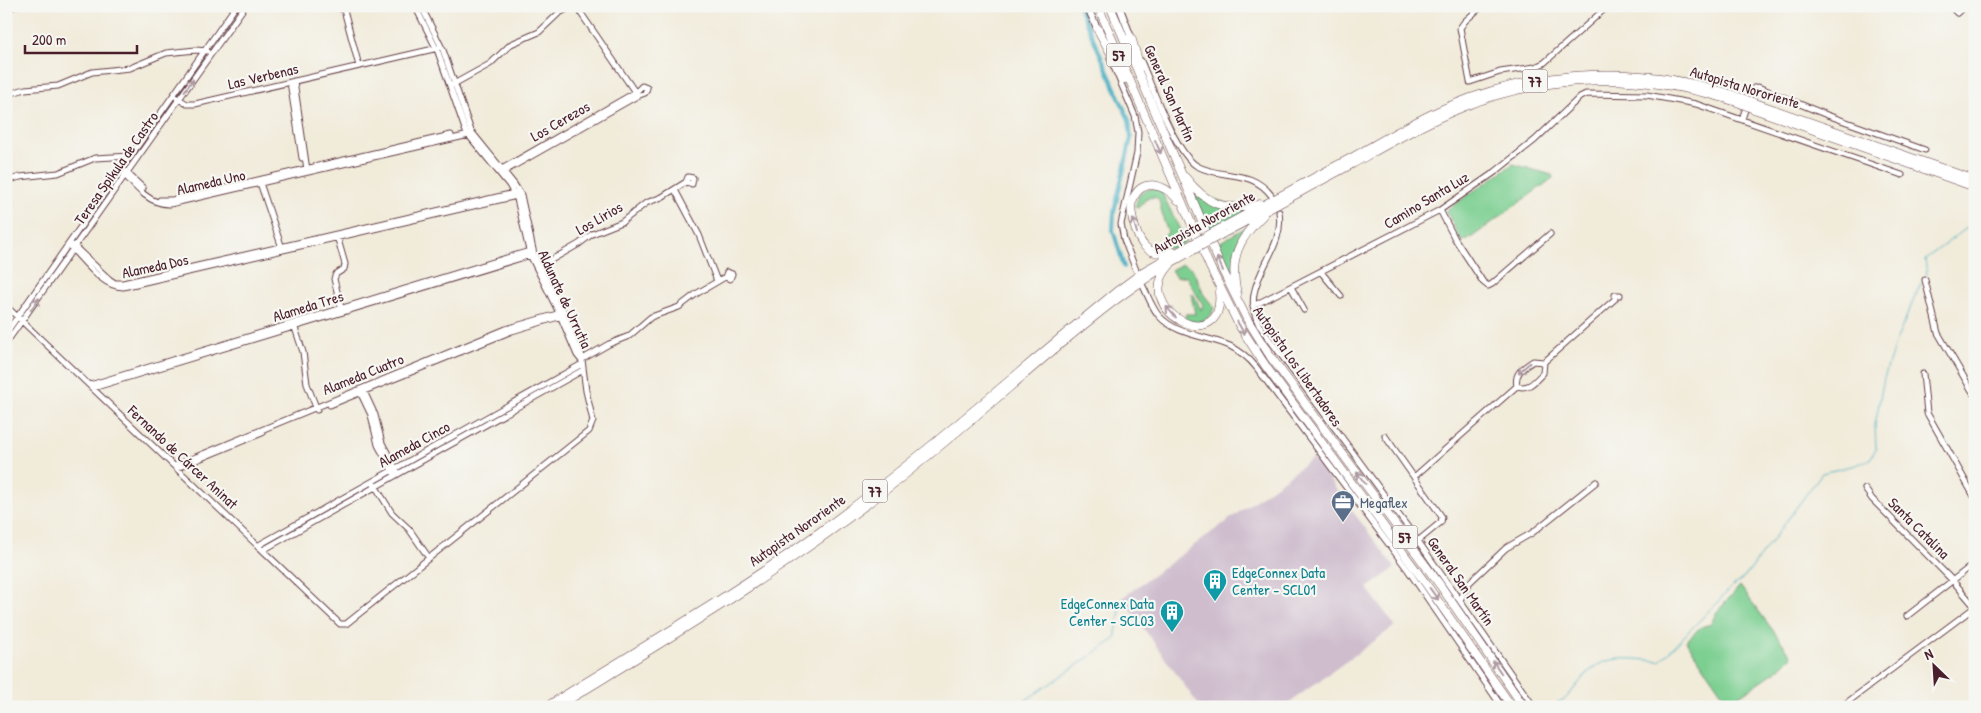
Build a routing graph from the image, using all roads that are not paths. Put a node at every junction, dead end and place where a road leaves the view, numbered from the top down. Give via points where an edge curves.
1 (16, 6) edge
2 (236, 6) edge
3 (245, 6) edge
4 (415, 6) edge
5 (421, 6) edge
6 (574, 6) edge
7 (1087, 6) edge
8 (1098, 6) edge
9 (1110, 6) edge
10 (1119, 6) edge
11 (1482, 6) edge
12 (1608, 6) edge
13 (1951, 7) edge
14 (1964, 7) edge
15 (343, 8) edge
16 (6, 9) edge
17 (1097, 28) junction
18 (1131, 37) junction
19 (439, 48) junction
20 (205, 50) junction
21 (212, 54) junction
22 (359, 66) junction
23 (292, 82) junction
24 (452, 85) junction
25 (6, 95) edge
26 (174, 96) junction
27 (179, 99) junction
28 (1741, 101) junction
29 (1150, 103) junction
30 (1140, 105) junction
31 (1754, 106) junction
32 (1742, 119) junction
33 (470, 133) junction
34 (1925, 150) dead end
35 (131, 156) junction
36 (137, 159) junction
37 (1176, 162) junction
38 (121, 170) junction
39 (306, 171) junction
40 (501, 172) junction
41 (127, 174) junction
42 (1902, 175) dead end
43 (1975, 180) edge
44 (6, 181) edge
45 (260, 181) junction
46 (686, 182) dead end
47 (1975, 187) edge
48 (675, 190) junction
49 (518, 194) junction
50 (1274, 196) junction
51 (1184, 206) junction
52 (1271, 208) junction
53 (1440, 210) junction
54 (1279, 212) dead end
55 (1223, 231) junction
56 (1550, 234) dead end
57 (337, 236) junction
58 (69, 244) junction
59 (282, 248) junction
60 (74, 249) junction
61 (1186, 250) junction
62 (532, 253) junction
63 (1177, 258) junction
64 (538, 267) junction
65 (1136, 270) dead end
66 (1322, 272) junction
67 (725, 277) dead end
68 (1925, 280) dead end
69 (717, 281) junction
70 (1218, 285) junction
71 (1143, 286) dead end
72 (1291, 287) junction
73 (1341, 296) dead end
74 (1615, 299) dead end
75 (6, 306) edge
76 (1253, 306) junction
77 (1241, 308) junction
78 (1304, 310) dead end
79 (342, 311) junction
80 (562, 314) junction
81 (17, 317) junction
82 (22, 322) junction
83 (295, 325) junction
84 (6, 333) edge
85 (6, 343) edge
86 (582, 362) junction
87 (1544, 362) junction
88 (584, 370) junction
89 (1923, 374) dead end
90 (1517, 386) junction
91 (91, 387) junction
92 (362, 391) junction
93 (1975, 396) edge
94 (317, 409) junction
95 (1385, 436) dead end
96 (176, 467) junction
97 (395, 472) junction
98 (1414, 477) junction
99 (1596, 482) dead end
100 (374, 484) junction
101 (1866, 489) dead end
102 (1975, 498) edge
103 (1418, 541) junction
104 (261, 548) junction
105 (429, 558) junction
106 (1975, 563) edge
107 (1953, 581) junction
108 (1460, 600) junction
109 (1975, 607) edge
110 (1907, 616) dead end
111 (343, 625) joint
112 (546, 707) edge
113 (558, 707) edge
114 (1502, 707) edge
115 (1512, 707) edge
116 (1524, 707) edge
117 (1534, 707) edge
118 (1841, 707) edge

1 - 16 street
2 - 20 street, Teresa Spikula de Castro
3 - 21 street, Teresa Spikula de Castro
4 - 19 street, Aldunate de Urrutia
5 - 19 street, Aldunate de Urrutia
6 - 24 street, Los Cerezos via 559,13 539,32 511,44 490,64
6 - 40 street, Los Cerezos via 639,92
7 - 17 main road
8 - 30 highway, Autopista Los Libertadores / 57
9 - 29 highway, Autopista Los Libertadores / 57
10 - 18 main road, General San Martín
11 - 12 street via 1460,26 1470,82 1544,63
13 - 14 street
15 - 22 street
17 - 30 highway
17 - 65 street via 1138,126 1137,153 1121,224
18 - 29 highway
18 - 50 street, General San Martín via 1175,139 1186,156 1205,169 1251,179
19 - 22 street, Las Verbenas
19 - 24 street, Aldunate de Urrutia
20 - 21 street
20 - 25 street via 166,54 130,68 92,72 58,86 21,89
20 - 26 street, Teresa Spikula de Castro
27 -> 21 street, Teresa Spikula de Castro
22 - 23 street, Las Verbenas
23 - 27 street, Las Verbenas via 195,104
23 - 39 street
24 - 33 street, Aldunate de Urrutia
26 - 27 street, Las Verbenas
26 - 35 street, Teresa Spikula de Castro
27 - 36 street, Teresa Spikula de Castro
28 - 31 highway, Autopista Nororiente / 77, bridge
28 - 50 highway, Autopista Nororiente / 77 via 1693,84 1632,75 1581,75 1527,82 1488,92 1438,111
28 - 52 highway, Autopista Nororiente / 77 via 1638,81 1577,81 1521,89 1478,101 1435,119
29 - 37 highway, Autopista Los Libertadores / 57
30 -> 51 highway, Autopista Los Libertadores / 57
31 - 43 highway, Autopista Nororiente / 77
31 - 47 highway, Autopista Nororiente / 77
32 - 34 street via 1751,92 1758,87
32 - 42 street
32 - 53 street, Camino Santa Luz via 1673,99 1639,95 1582,96 1535,140
33 - 39 street, Alameda Uno
33 - 40 street, Aldunate de Urrutia
35 - 36 street
35 - 38 street, Teresa Spikula de Castro
35 - 44 street via 94,158 58,173
36 - 41 street, Teresa Spikula de Castro
37 - 50 highway via 1197,192 1218,205 1242,207 1263,203
77 -> 37 highway, Autopista Los Libertadores / 57
38 - 41 street, Alameda Uno
38 - 58 street, Teresa Spikula de Castro
39 - 45 street, Alameda Uno
40 - 49 street, Aldunate de Urrutia
41 - 45 street, Alameda Uno via 152,200 167,204
41 - 60 street, Teresa Spikula de Castro
45 - 59 street
46 - 48 street, Los Lirios
48 - 64 street, Los Lirios via 646,203 622,222 592,234
48 - 69 street via 699,234
49 - 57 street, Alameda Dos
49 - 62 street, Aldunate de Urrutia
50 - 55 highway, Autopista Nororiente / 77
61 -> 51 highway via 1162,254 1148,250 1138,239 1131,209 1139,191 1155,185 1169,189
51 - 70 highway, Autopista Los Libertadores / 57
52 - 55 highway, Autopista Nororiente / 77
52 - 77 highway via 1246,233 1236,253 1234,275
53 - 56 street via 1462,251 1488,286
53 - 66 street, Camino Santa Luz
54 - 76 street via 1278,237 1256,283
55 - 61 highway, Autopista Nororiente / 77, bridge
57 - 59 street, Alameda Dos
57 - 79 street via 345,264 334,279
58 - 60 street, Alameda Dos
58 - 81 street, Teresa Spikula de Castro
59 - 60 street, Alameda Dos via 120,287 106,281
82 -> 60 street, Teresa Spikula de Castro
61 - 63 highway, Autopista Nororiente / 77
61 - 112 highway, Autopista Nororiente / 77 via 1146,270 1116,292 906,466 809,540 724,597
62 - 64 street, Aldunate de Urrutia
62 - 79 street, Alameda Tres
70 -> 63 highway via 1219,305 1212,319 1198,326 1183,323 1164,302 1159,289 1162,274
63 - 113 highway, Autopista Nororiente / 77 via 1111,302 914,467 827,534 717,609
64 - 80 street, Aldunate de Urrutia
66 - 72 street, Camino Santa Luz
66 - 73 street
67 - 69 street
68 - 93 street via 1938,332
69 - 86 street via 679,307 651,317 629,336 609,344
70 -> 115 highway, Autopista Los Libertadores / 57 via 1239,326 1267,368 1429,587
71 - 114 street via 1156,311 1167,323 1228,345 1253,363 1422,591
72 - 76 street, Camino Santa Luz
72 - 78 street
74 - 87 street
75 - 81 street, Fernando de Cárcer Aninat
76 - 103 street, General San Martín via 1257,321 1271,342
116 -> 77 highway, Autopista Los Libertadores / 57 via 1440,585 1270,356
79 - 83 street, Alameda Tres
80 - 86 street, Aldunate de Urrutia
80 - 92 street, Alameda Cuatro via 511,327
81 - 82 street, Fernando de Cárcer Aninat
81 - 84 street, Teresa Spikula de Castro
82 - 85 street, Teresa Spikula de Castro
82 - 91 street, Fernando de Cárcer Aninat
83 - 91 street, Alameda Tres
83 - 94 street
86 - 88 street, Aldunate de Urrutia
86 - 97 street, Alameda Cinco
87 - 90 street via 1543,373 1529,386
87 -> 90 street via 1532,361 1519,372
88 - 97 street, Alameda Cinco
88 - 105 street, Aldunate de Urrutia via 592,421 589,431
89 - 102 street via 1927,413
90 - 98 street
91 - 96 street, Fernando de Cárcer Aninat
92 - 94 street, Alameda Cuatro
92 - 97 street
94 - 96 street, Alameda Cuatro
95 - 98 street
96 - 104 street, Fernando de Cárcer Aninat
97 - 100 street, Alameda Cinco
98 - 103 street via 1442,519
99 - 108 street via 1532,533 1506,548 1468,585
100 - 104 street, Alameda Cinco
100 - 105 street via 392,513 411,532
101 - 107 street, Santa Catalina via 1872,499
103 - 108 street, General San Martín
104 - 111 street, Fernando de Cárcer Aninat
105 - 111 street, Aldunate de Urrutia
106 - 107 street
107 - 109 street, Santa Catalina
107 - 110 street
108 - 117 street, General San Martín
109 - 118 street

